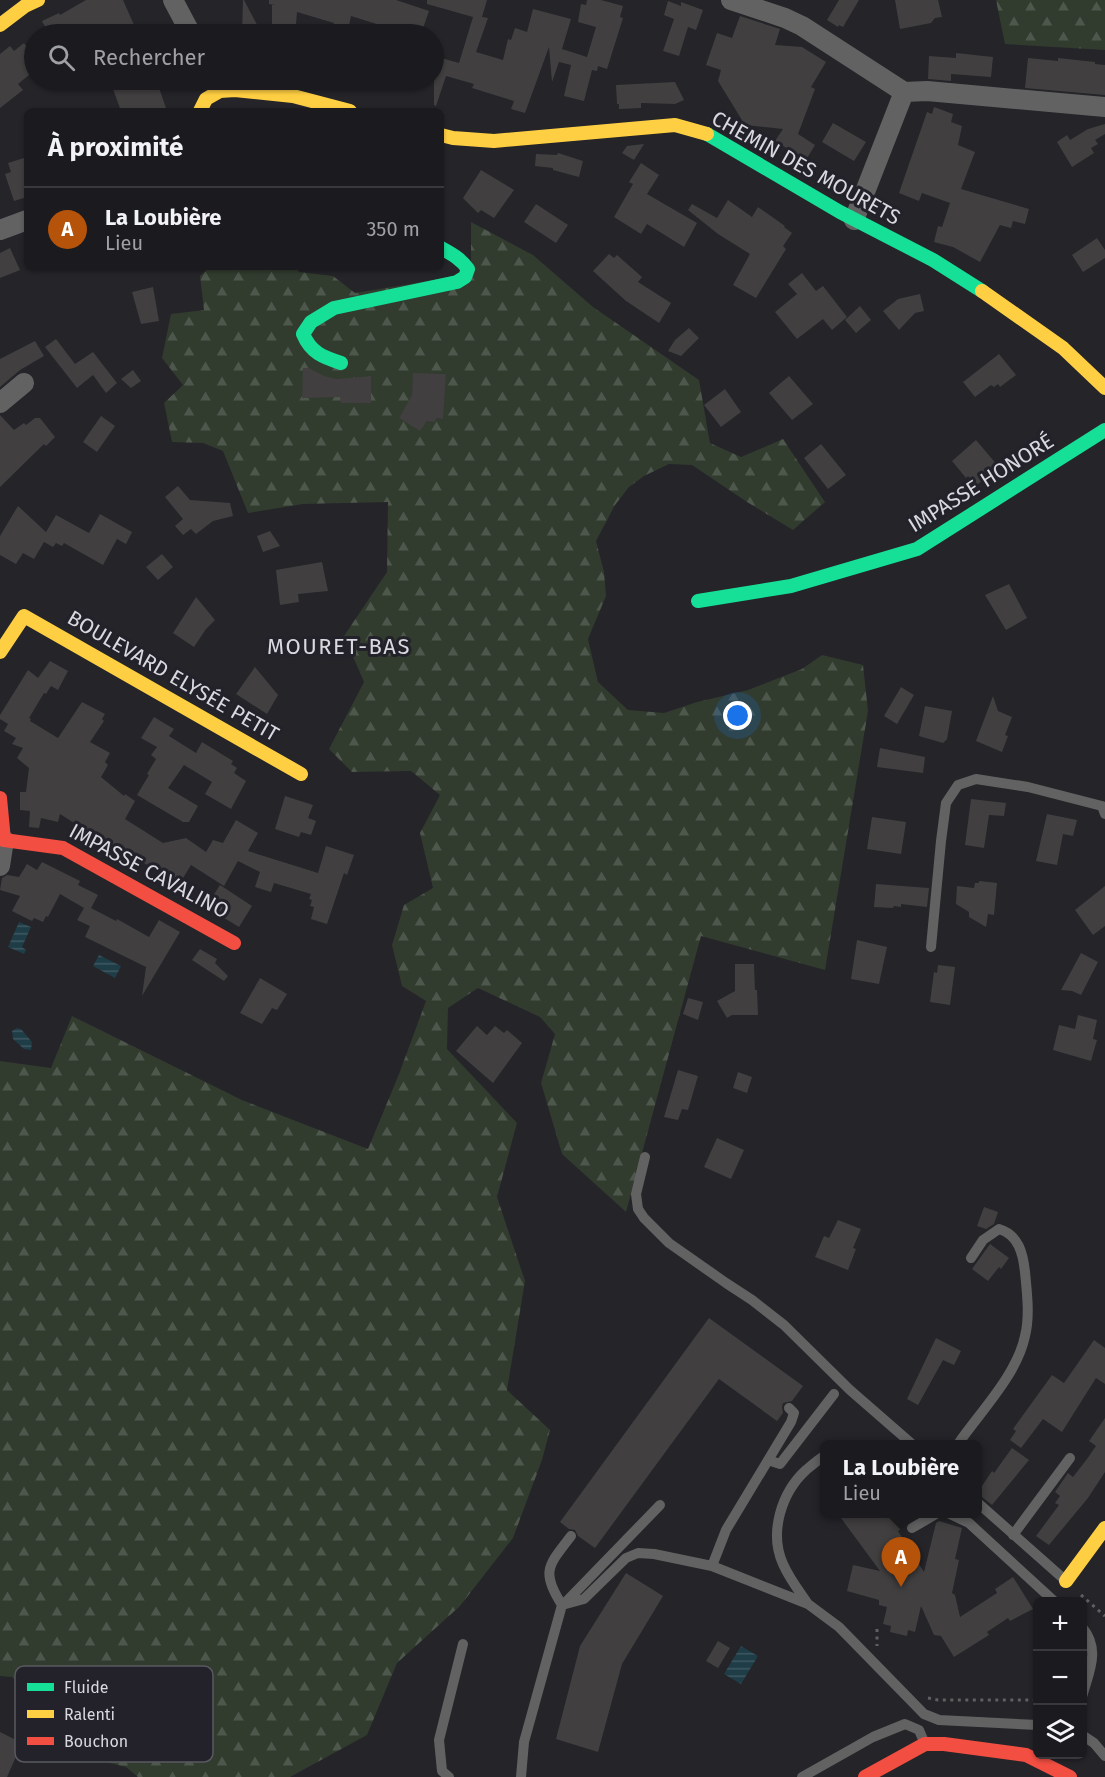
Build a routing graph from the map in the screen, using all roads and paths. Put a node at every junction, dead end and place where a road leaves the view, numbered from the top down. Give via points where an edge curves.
1 (38, 0) edge
2 (173, 0) edge
3 (730, 0) edge
4 (186, 24) edge
5 (0, 25) edge
6 (214, 90) edge
7 (235, 90) edge
8 (904, 92) junction
9 (1105, 107) edge
10 (202, 108) edge
11 (339, 108) edge
12 (444, 136) edge
13 (854, 220) junction
14 (24, 221) edge
15 (0, 230) edge
16 (444, 250) edge
17 (341, 363) dead end
18 (24, 383) dead end
19 (1105, 388) edge
20 (0, 404) edge
21 (1105, 430) edge
22 (698, 601) dead end
23 (0, 652) edge
24 (301, 774) dead end
25 (0, 798) edge
26 (1105, 814) edge
27 (4, 840) junction
28 (0, 866) edge
29 (234, 943) dead end
30 (931, 947) dead end
31 (645, 1157) dead end
32 (971, 1258) dead end
33 (834, 1394) dead end
34 (789, 1408) dead end
35 (907, 1440) edge
36 (961, 1440) edge
37 (1070, 1458) dead end
38 (820, 1459) edge
39 (768, 1460) junction
40 (660, 1505) dead end
41 (982, 1507) edge
42 (929, 1518) edge
43 (958, 1518) edge
44 (912, 1528) dead end
45 (1105, 1528) edge
46 (571, 1536) dead end
47 (1017, 1538) junction
48 (712, 1566) junction
49 (1066, 1581) junction
50 (1050, 1597) edge
51 (808, 1604) junction
52 (562, 1605) junction
53 (1105, 1616) edge
54 (877, 1629) dead end
55 (1087, 1634) edge
56 (463, 1644) dead end
57 (879, 1652) dead end
58 (1087, 1680) edge
59 (924, 1697) dead end
60 (1033, 1700) edge
61 (1033, 1725) edge
62 (1087, 1738) edge
63 (925, 1744) junction
64 (1105, 1756) edge
65 (448, 1777) edge
66 (521, 1777) edge
67 (802, 1777) edge
68 (865, 1777) edge
69 (1070, 1777) edge

1 - 5 street
2 - 4 street
3 - 8 street via 802,26
6 - 10 street
7 - 11 street via 293,96
8 - 9 street
8 - 13 street
12 - 13 street, CHEMIN DES MOURETS via 494,141 675,125 709,135
13 - 19 street, CHEMIN DES MOURETS via 978,288 1063,348
14 - 15 street
16 - 17 street via 459,257 468,269 457,282 334,308 310,322 303,334 310,350
18 - 20 street
21 - 22 street, IMPASSE HONORÉ via 917,549 790,586
23 - 24 street, BOULEVARD ELYSÉE PETIT via 24,616
25 - 27 street
26 - 30 lane via 1102,806 1028,787 976,779 958,785 946,803
27 - 28 street
27 - 29 street, IMPASSE CAVALINO via 63,848
31 - 35 lane via 636,1194 644,1218 669,1243 784,1325
32 - 36 lane via 983,1240 999,1229 1007,1231 1023,1255 1028,1305 1026,1334 1014,1366
33 - 39 lane via 780,1464
34 - 39 lane via 794,1413 791,1422
37 - 47 lane
38 - 51 lane via 790,1490 779,1515 777,1541 783,1564
39 - 48 lane via 726,1530
40 - 52 lane
41 - 47 lane
42 - 44 lane
43 - 50 lane via 969,1523
45 - 49 street
46 - 52 lane via 550,1564 549,1581
47 - 49 lane
48 - 51 lane
48 - 52 lane via 638,1552 626,1558 584,1599
49 - 53 path
51 - 61 lane via 839,1627 924,1714 939,1720
52 - 66 lane via 524,1742
54 - 57 path
55 - 58 lane via 1094,1651
56 - 65 lane via 439,1740 442,1771
59 - 60 path
62 - 64 lane
63 - 67 lane via 919,1730 905,1724 873,1737
63 - 68 street
63 - 69 street via 1026,1755

